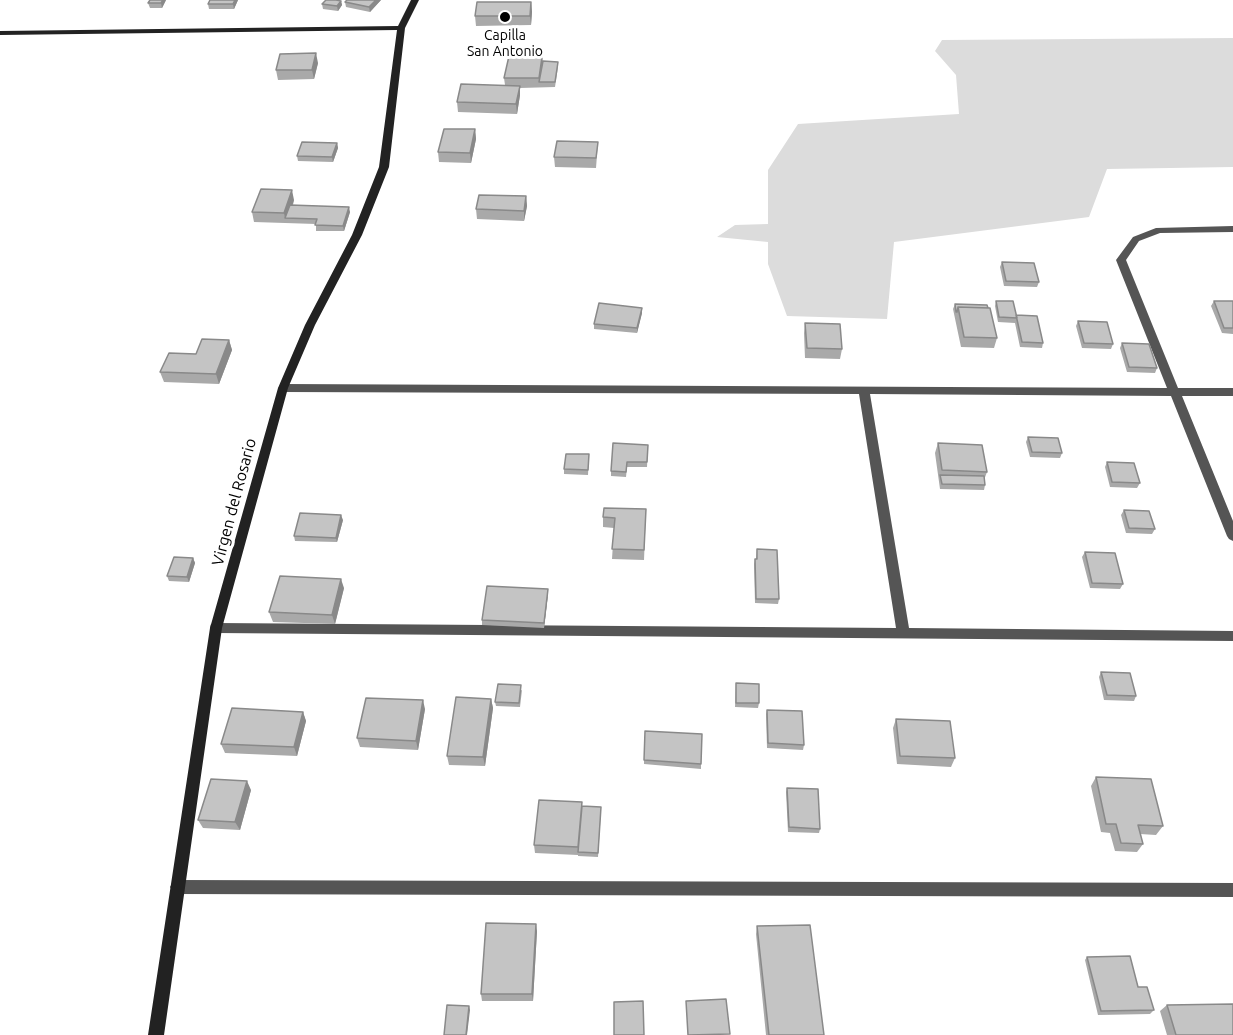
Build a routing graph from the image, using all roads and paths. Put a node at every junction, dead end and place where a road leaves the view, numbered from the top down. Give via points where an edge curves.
1 (415, 0) edge
2 (401, 28) junction
3 (0, 33) edge
4 (1233, 229) edge
5 (283, 388) junction
6 (864, 390) junction
7 (1175, 392) junction
8 (1233, 392) edge
9 (1233, 536) edge
10 (216, 628) junction
11 (903, 633) junction
12 (1233, 636) edge
13 (178, 887) junction
14 (1233, 890) edge
15 (156, 1035) edge

1 - 2 street, Virgen del Rosario
2 - 3 street
2 - 5 street, Virgen del Rosario via 384,168 357,235 310,325
4 - 7 street via 1159,230 1136,239 1121,260
5 - 6 street
5 - 10 street, Virgen del Rosario
6 - 7 street
6 - 11 street
7 - 8 street
7 - 9 street
10 - 11 street
10 - 13 street, Virgen del Rosario
11 - 12 street
13 - 14 street
13 - 15 street, Virgen del Rosario

